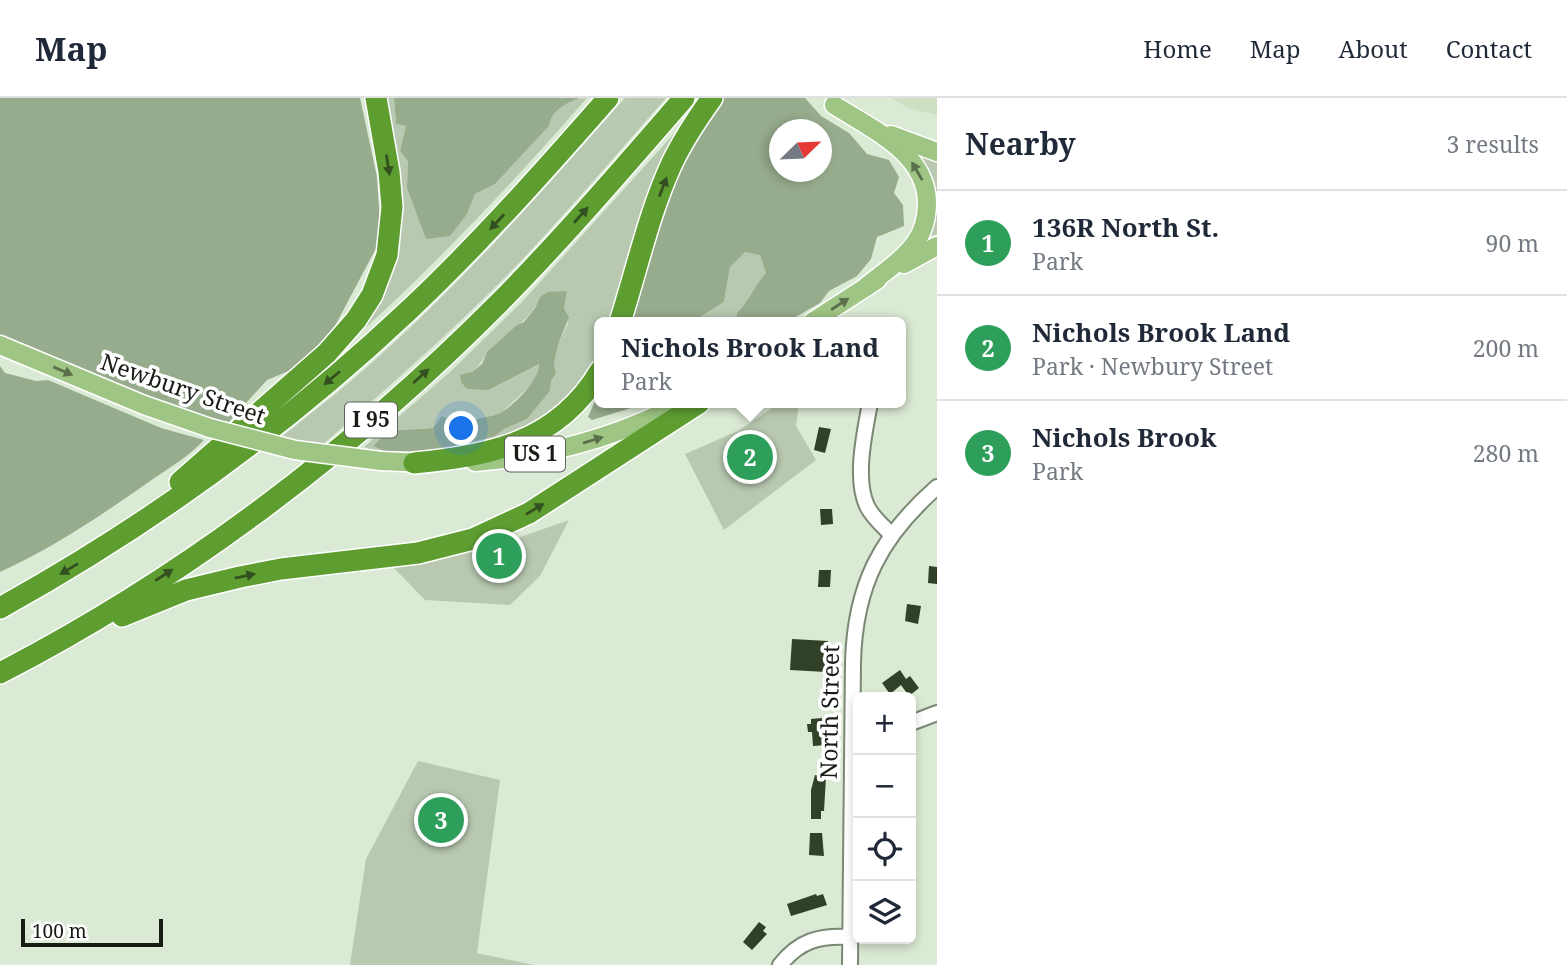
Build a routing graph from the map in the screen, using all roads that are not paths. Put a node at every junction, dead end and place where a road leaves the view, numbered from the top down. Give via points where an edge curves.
1 (376, 98) edge
2 (608, 98) edge
3 (684, 98) edge
4 (712, 98) edge
5 (828, 102) edge
6 (937, 152) edge
7 (937, 246) edge
8 (867, 286) junction
9 (622, 317) edge
10 (820, 317) edge
11 (0, 345) edge
12 (594, 379) edge
13 (671, 408) edge
14 (691, 408) edge
15 (869, 408) edge
16 (414, 463) junction
17 (937, 487) edge
18 (892, 535) junction
19 (104, 547) junction
20 (0, 608) edge
21 (0, 673) edge
22 (855, 692) edge
23 (937, 713) edge
24 (916, 721) edge
25 (854, 755) edge
26 (849, 937) junction
27 (780, 965) edge
28 (850, 965) edge

1 -> 19 highway via 391,189 391,224 383,268 364,309 337,343 294,383
2 -> 19 highway, I 95 via 492,227 383,334 240,453
21 -> 3 highway, I 95 via 94,620 194,555 348,440 500,301
9 -> 4 highway via 672,164
5 - 6 main road via 887,133
8 -> 5 main road via 921,234 925,186 906,154
7 - 8 main road
10 -> 8 main road
11 -> 16 main road, Newbury Street / US 1, bridge via 210,429 295,450
12 - 16 highway via 566,412 528,438 483,454
16 -> 13 main road, Newbury Street / US 1 via 486,461 556,450 616,432
21 -> 14 highway via 133,610 199,587 268,571 418,553 473,539 529,513
15 - 18 street via 862,485 867,506
17 - 18 street, North Street
18 - 22 street, North Street via 871,569 858,612
19 -> 20 highway, I 95
23 - 24 street
25 - 26 street, North Street
26 - 27 street via 807,941
26 - 28 street, North Street

